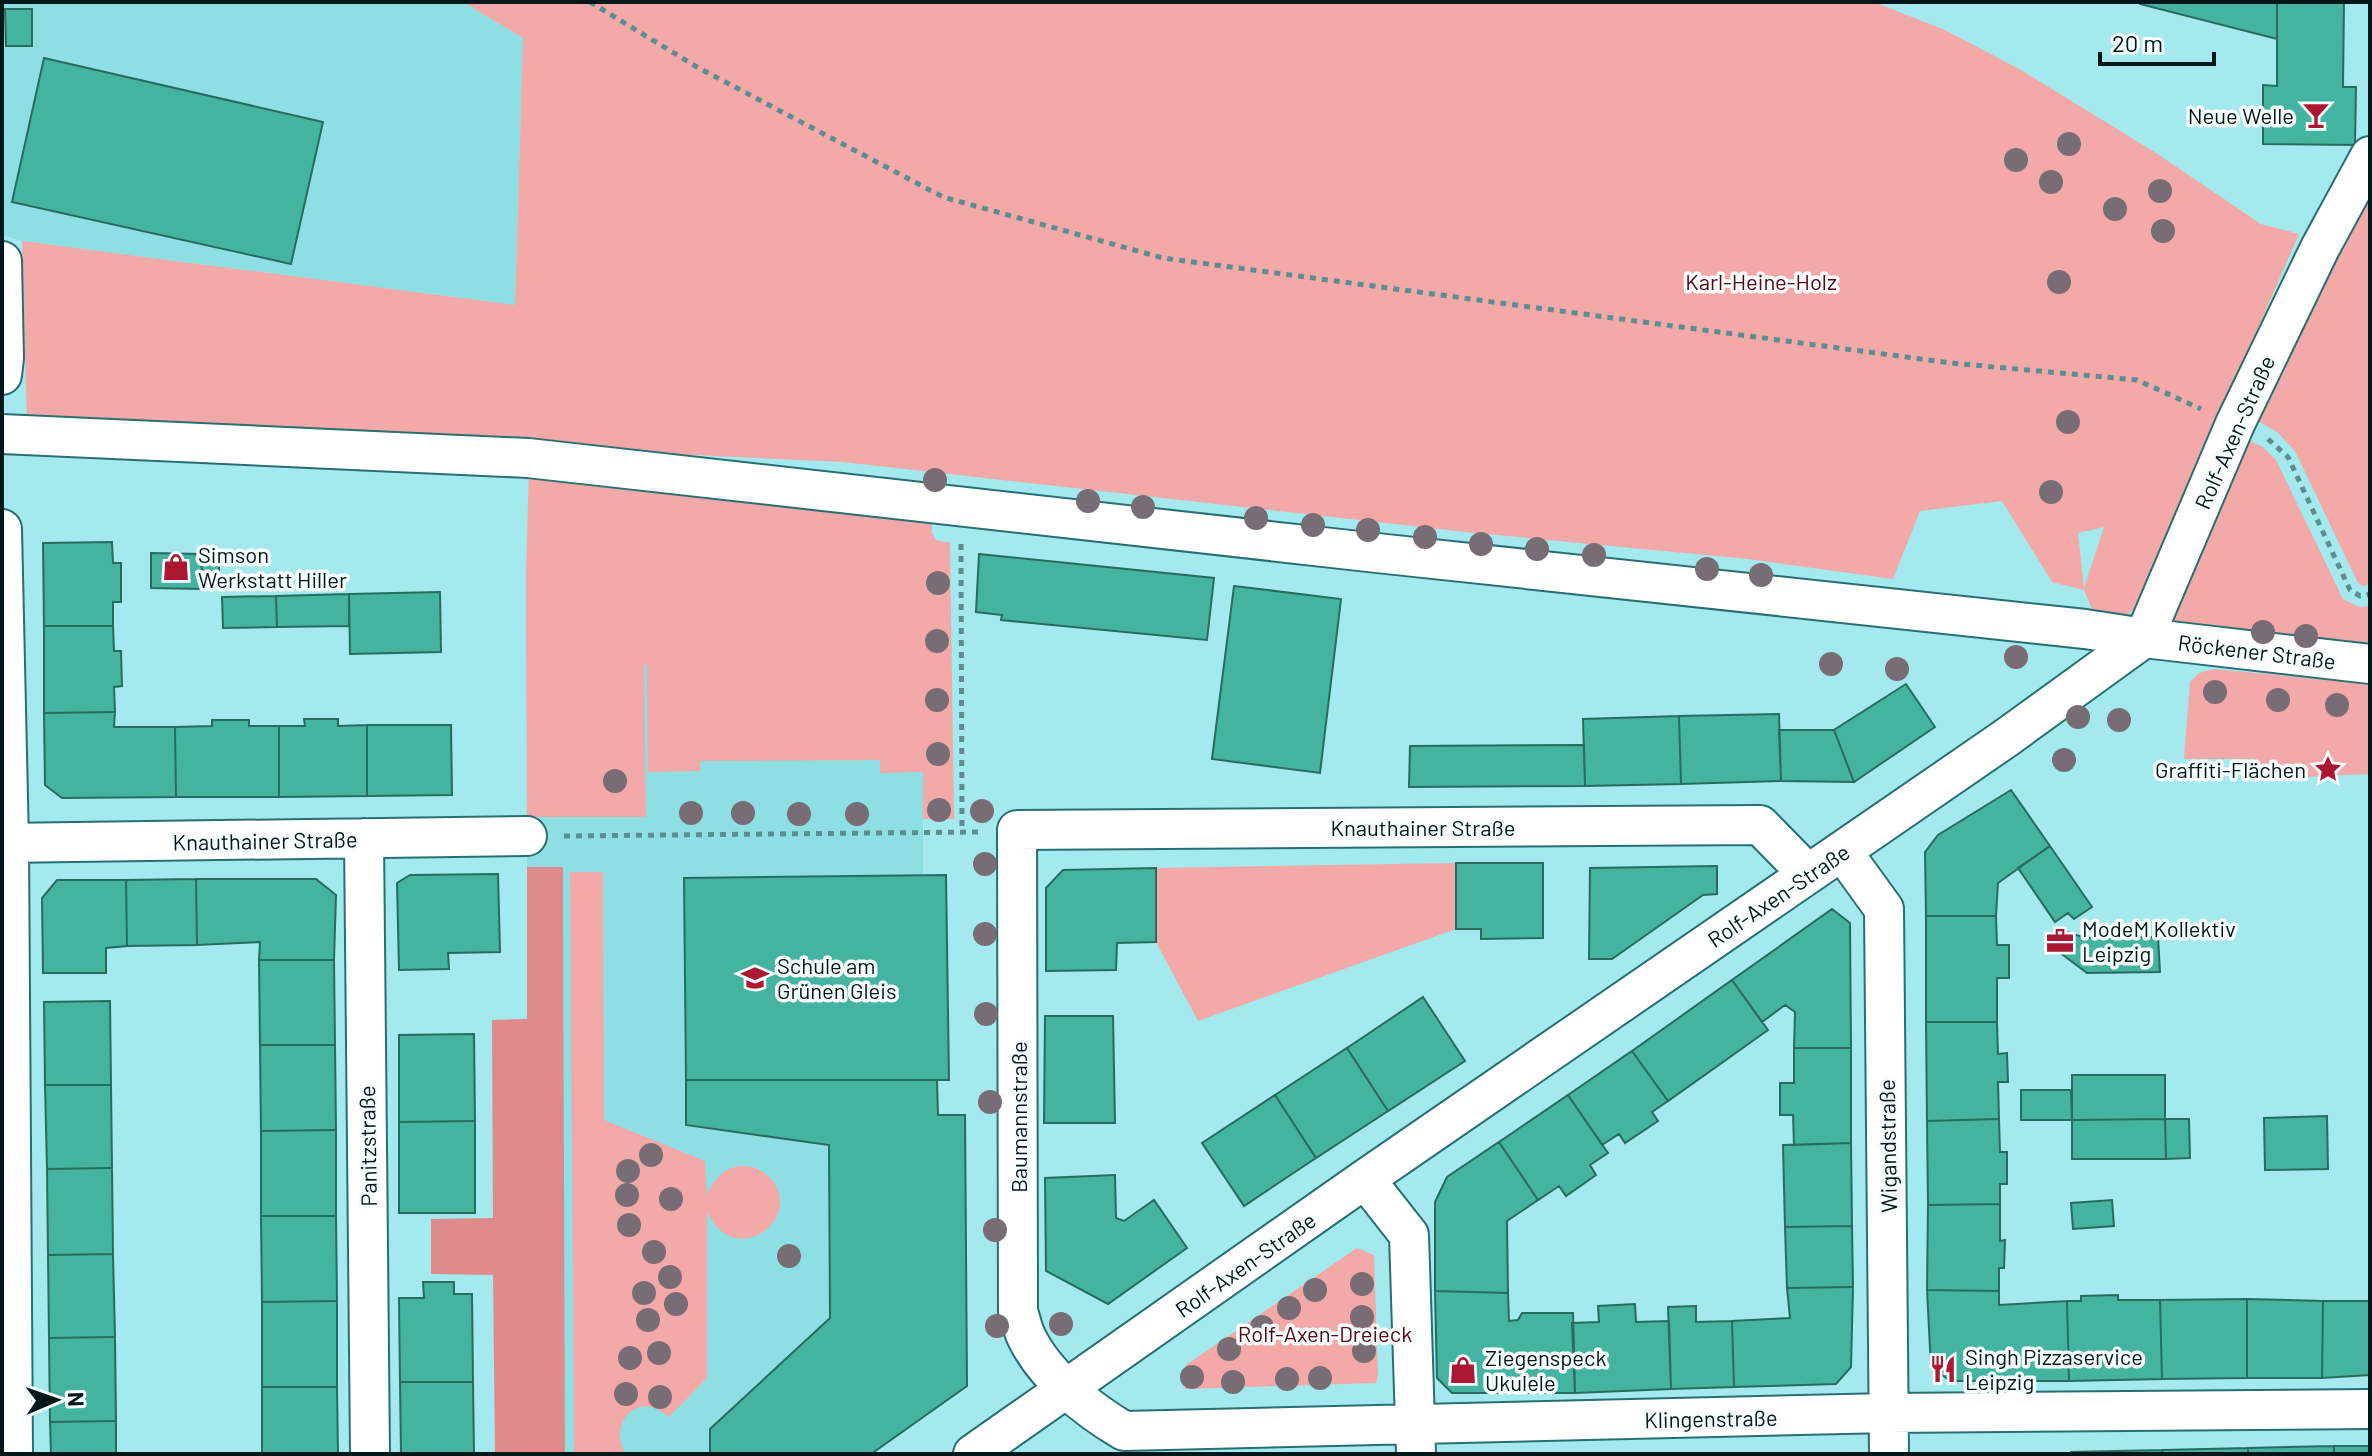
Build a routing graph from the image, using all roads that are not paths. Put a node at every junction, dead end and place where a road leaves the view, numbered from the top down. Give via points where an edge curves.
1 (2370, 156) edge
2 (2, 230) edge
3 (2, 259) edge
4 (2, 375) edge
5 (2, 434) edge
6 (2, 529) edge
7 (2144, 638) junction
8 (2370, 664) edge
9 (1017, 830) joint
10 (527, 836) road end
11 (364, 838) junction
12 (6, 843) edge
13 (1842, 851) junction
14 (1808, 874) junction
15 (1365, 1179) junction
16 (1066, 1387) junction
17 (2370, 1409) edge
18 (1889, 1413) junction
19 (1416, 1440) edge
20 (13, 1454) edge
21 (370, 1454) edge
22 (973, 1454) edge
23 (1889, 1454) edge

1 - 7 street, Rolf-Axen-Straße via 2235,424
2 - 3 street
3 - 4 street
5 - 7 street, Röckener Straße via 528,458
6 - 12 street
7 - 8 street, Röckener Straße
7 - 13 street, Rolf-Axen-Straße
9 - 14 street, Knauthainer Straße via 1760,825
9 - 16 street, Baumannstraße via 1018,1312 1026,1336
10 - 11 street, Knauthainer Straße
11 - 12 street, Knauthainer Straße
11 - 21 street, Panitzstraße
12 - 20 street
13 - 14 street, Rolf-Axen-Straße
13 - 18 street, Wigandstraße via 1884,909
14 - 15 street, Rolf-Axen-Straße
15 - 16 street, Rolf-Axen-Straße
15 - 19 street via 1409,1235
16 - 19 street, Klingenstraße via 1124,1431
16 - 22 street, Rolf-Axen-Straße
17 - 18 street, Klingenstraße
18 - 19 street, Klingenstraße
18 - 23 street, Wigandstraße

